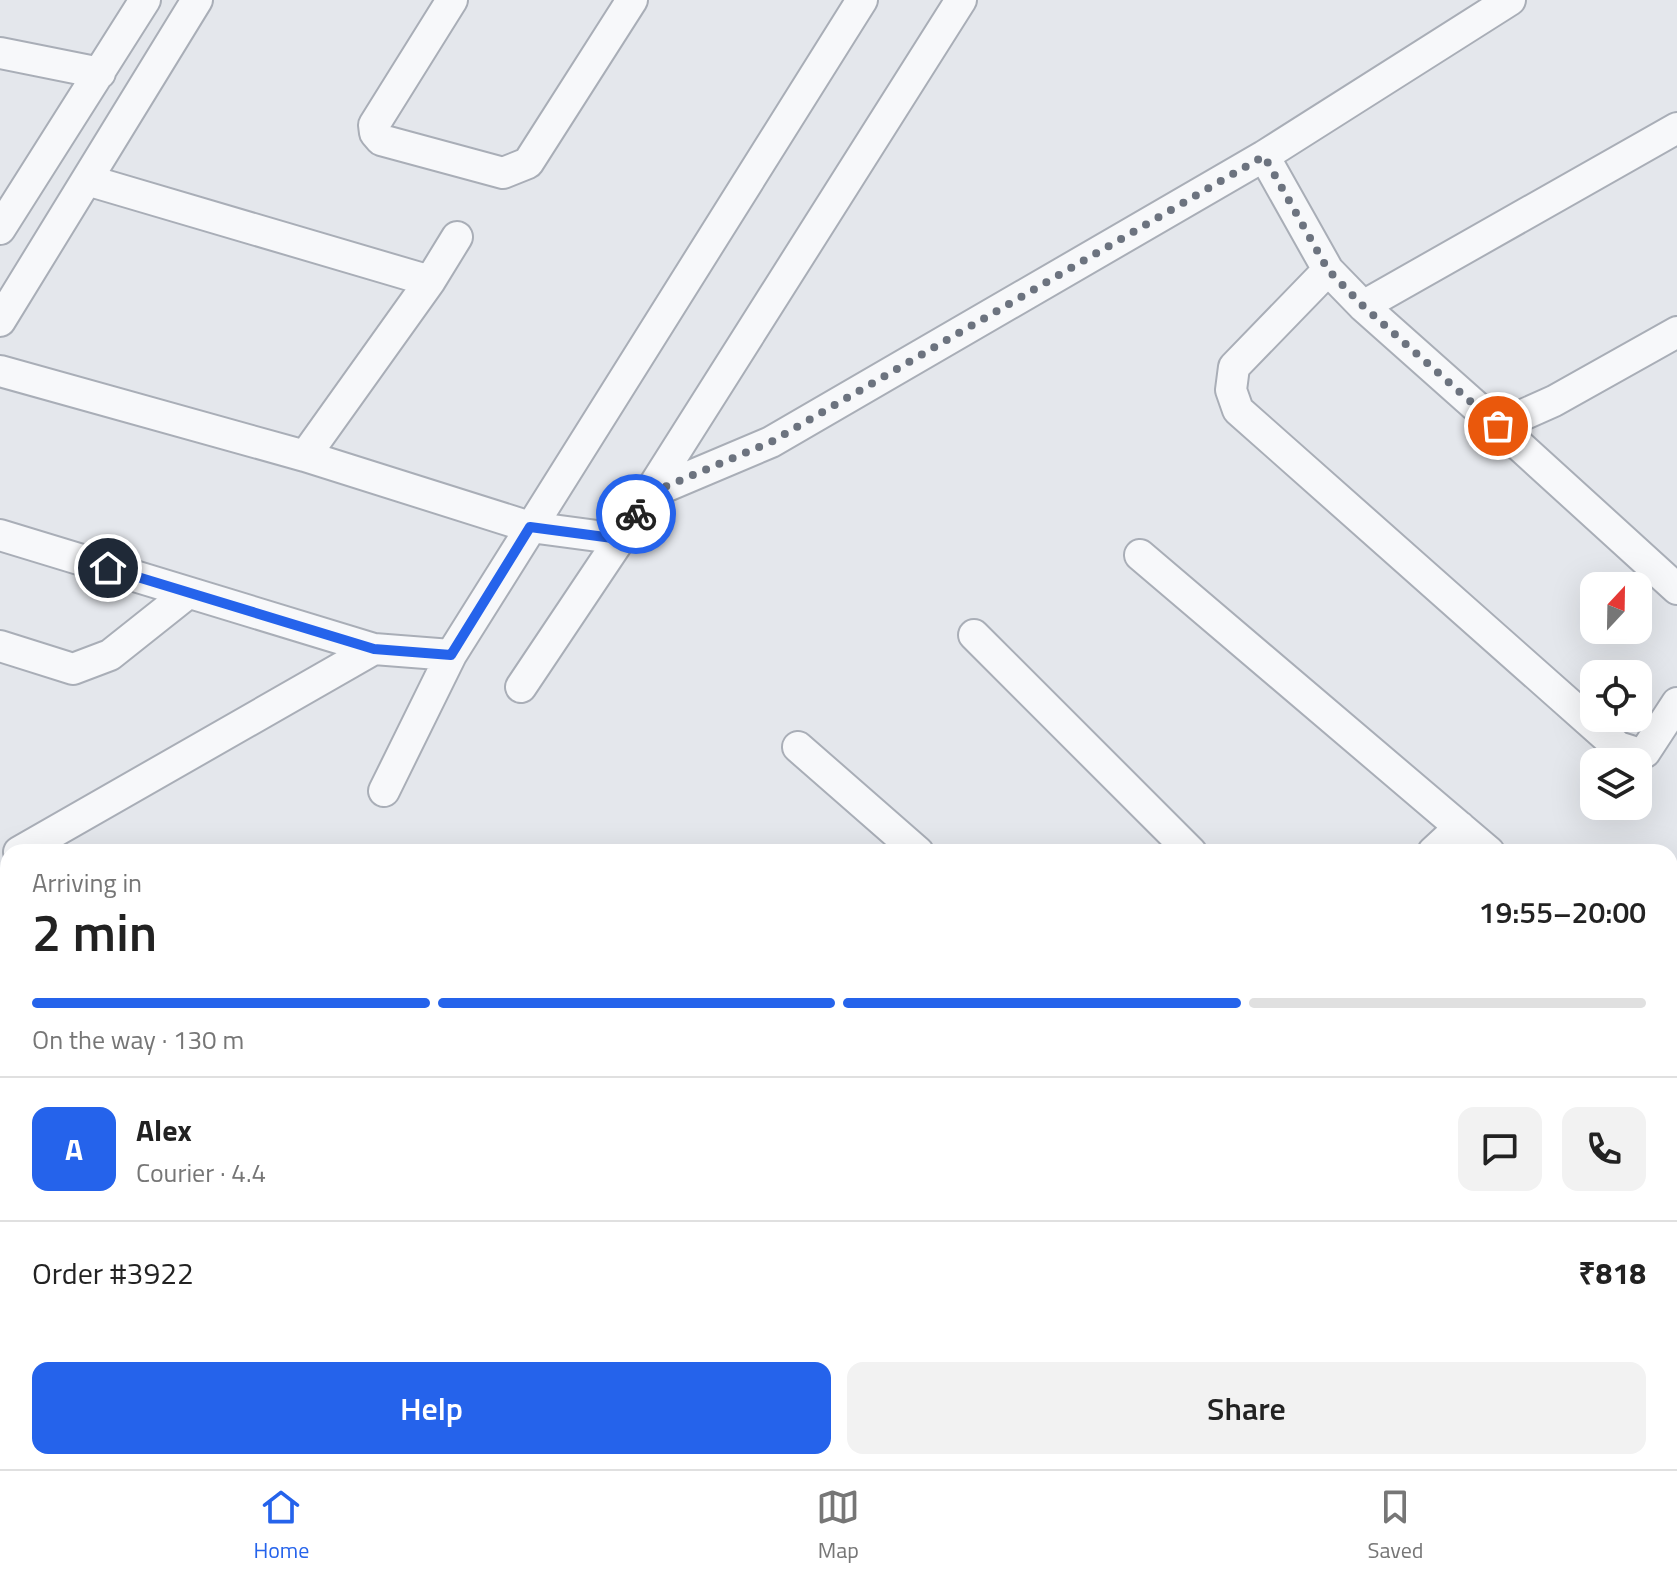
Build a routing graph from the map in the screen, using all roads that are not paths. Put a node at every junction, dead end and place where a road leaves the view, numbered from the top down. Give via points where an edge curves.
1 (145, 0) edge
2 (197, 0) edge
3 (452, 0) edge
4 (632, 0) edge
5 (862, 0) edge
6 (961, 0) edge
7 (1510, 0) edge
8 (0, 53) edge
9 (100, 73) junction
10 (1677, 128) edge
11 (1264, 156) junction
12 (87, 180) junction
13 (0, 229) edge
14 (457, 237) dead end
15 (1328, 270) junction
16 (430, 281) junction
17 (1363, 306) junction
18 (0, 321) edge
19 (1677, 332) edge
20 (0, 371) edge
21 (1498, 426) junction
22 (305, 456) junction
23 (648, 494) junction
24 (530, 527) junction
25 (0, 535) edge
26 (620, 539) junction
27 (1140, 555) dead end
28 (1677, 589) edge
29 (188, 593) junction
30 (974, 635) dead end
31 (0, 646) edge
32 (374, 649) junction
33 (451, 655) junction
34 (521, 687) dead end
35 (1677, 703) edge
36 (798, 747) dead end
37 (384, 791) dead end
38 (1460, 827) junction
39 (33, 844) edge
40 (909, 844) edge
41 (1169, 844) edge
42 (1442, 844) edge
43 (1480, 844) edge

1 - 9 street
2 - 12 street
3 - 4 street via 374,125 375,133 381,140 503,173 528,163
5 - 24 street
6 - 23 street
7 - 11 street
8 - 9 street
9 - 13 street
10 - 17 street
11 - 15 street
11 - 23 street via 771,442
12 - 16 street
12 - 18 street
14 - 16 street
15 - 17 street
15 - 35 street via 1234,367 1231,390 1238,410 1618,747 1645,752
16 - 22 street
17 - 21 street
19 - 21 street
20 - 22 street
21 - 28 street
22 - 24 street
23 - 26 street
24 - 26 street
24 - 33 street
25 - 29 street
26 - 34 street
27 - 38 street
29 - 31 street via 110,655 73,669
29 - 32 street
30 - 41 street
32 - 33 street
32 - 39 street
33 - 37 street
36 - 40 street
38 - 42 street
38 - 43 street

